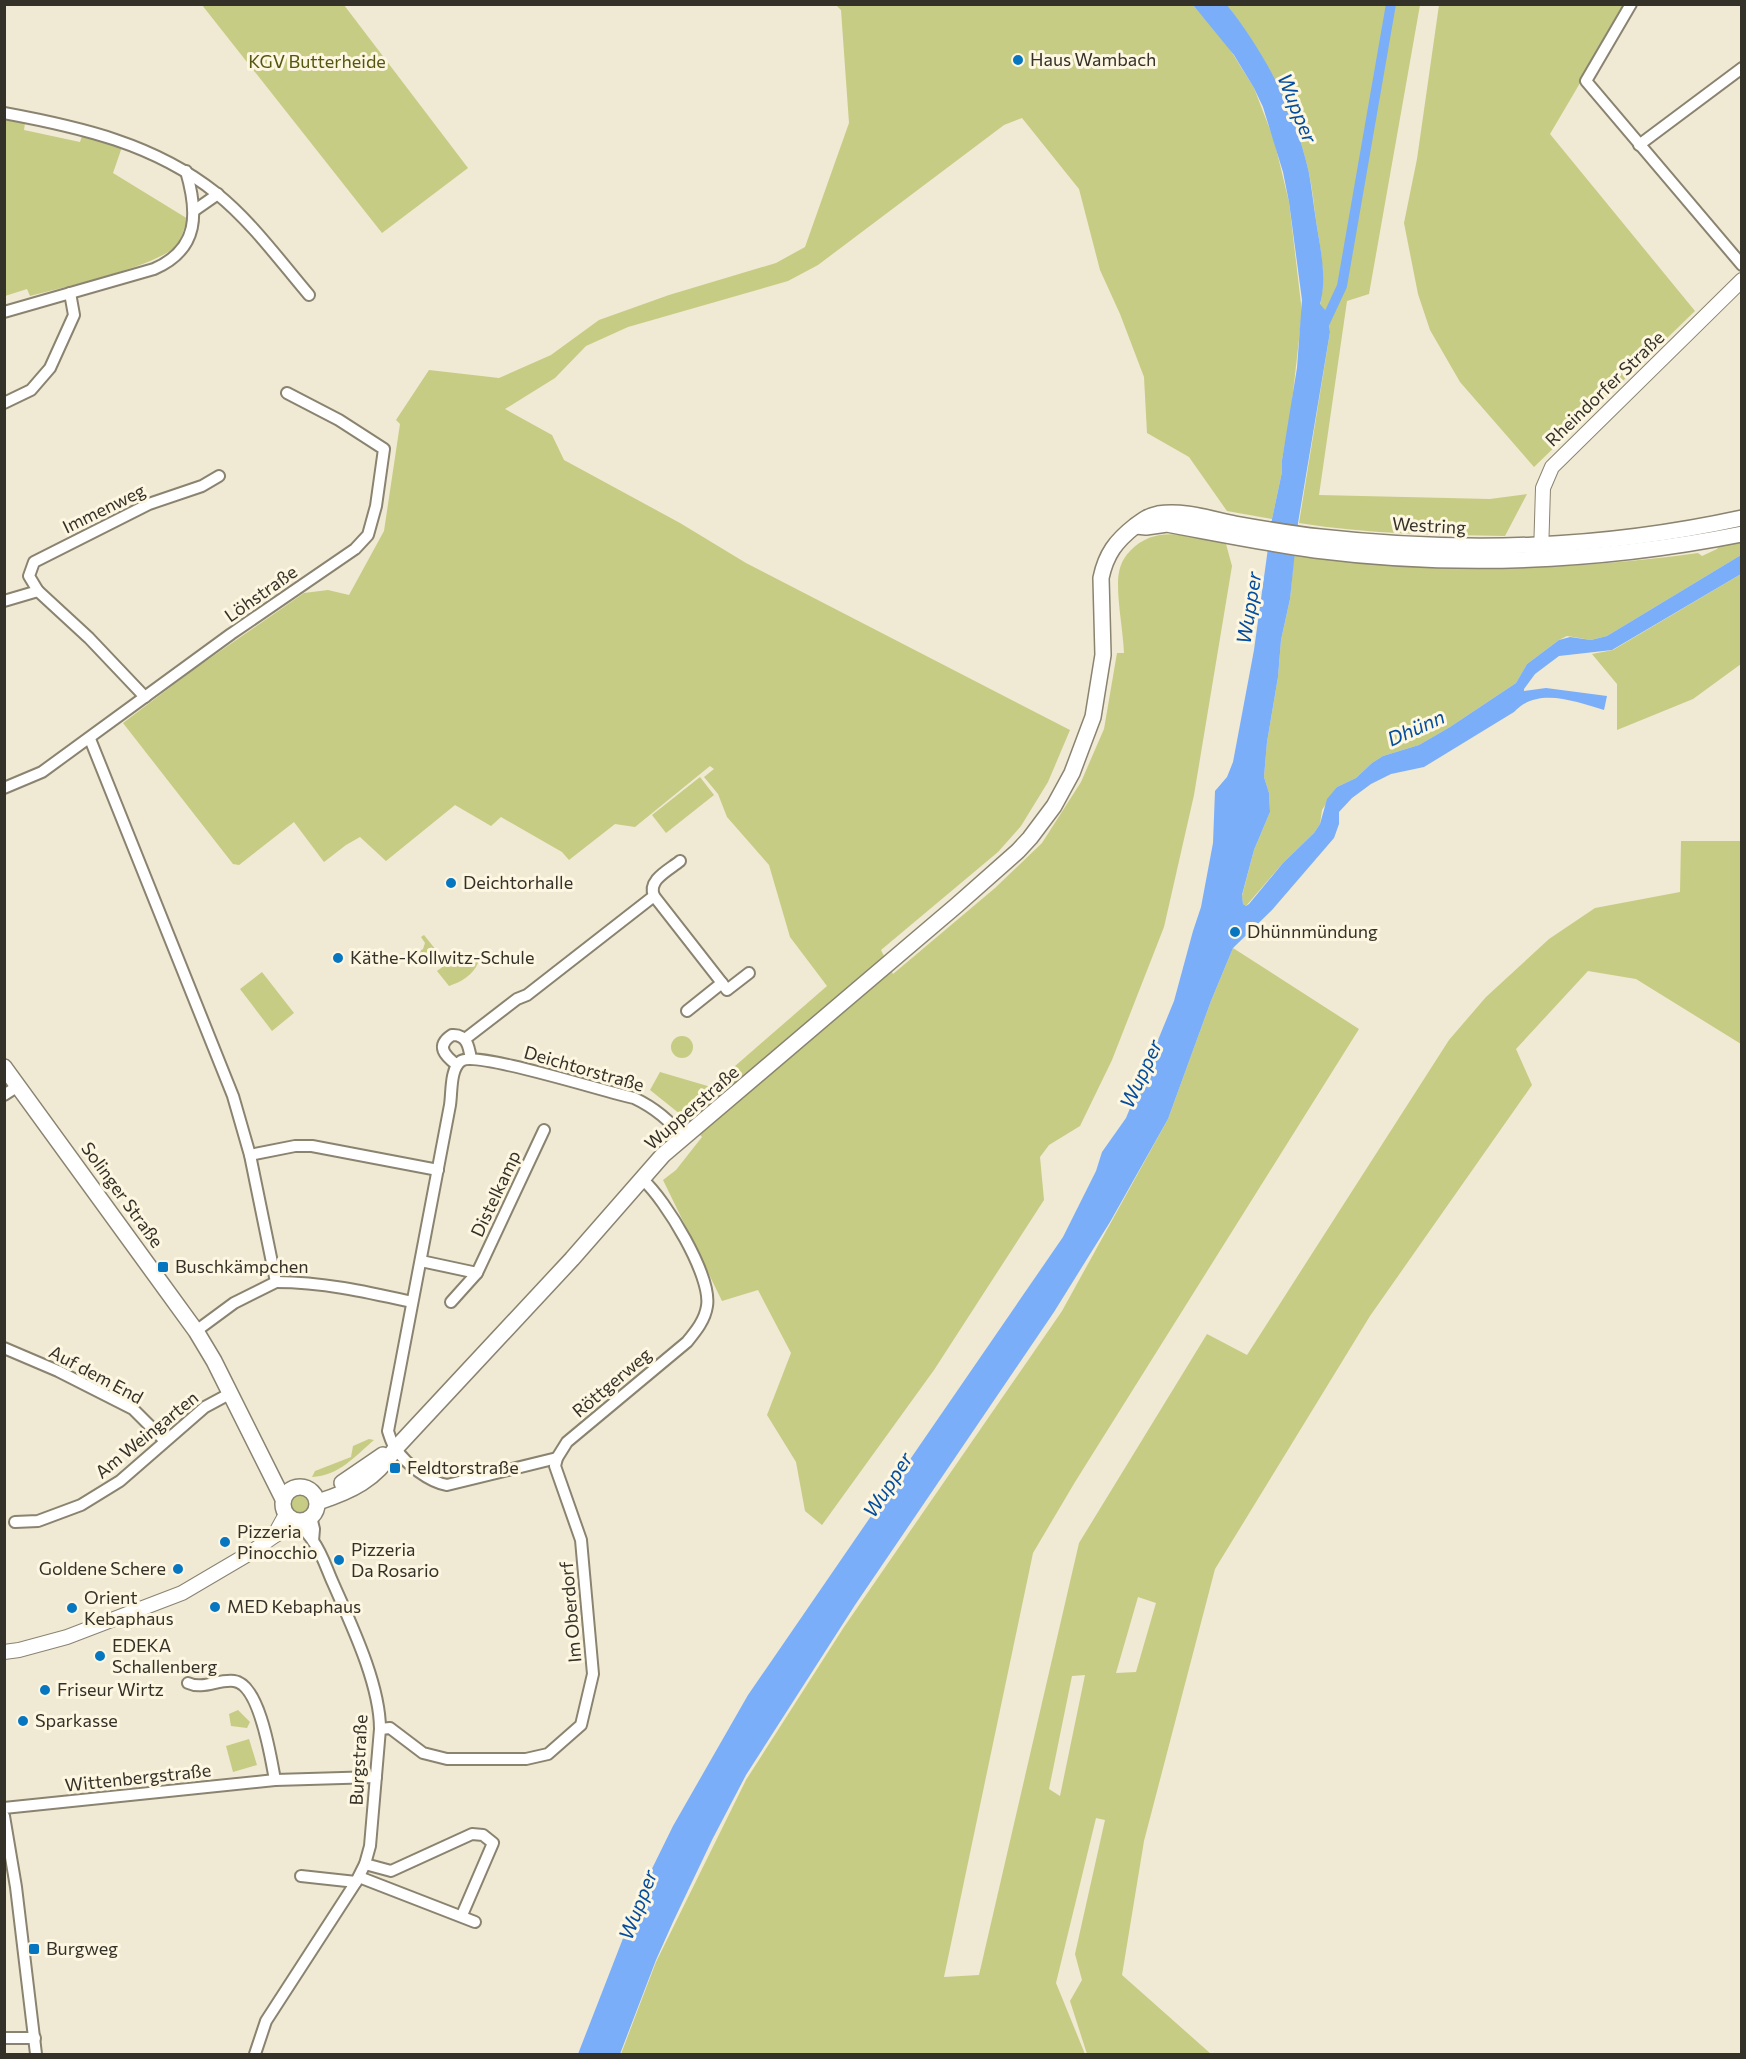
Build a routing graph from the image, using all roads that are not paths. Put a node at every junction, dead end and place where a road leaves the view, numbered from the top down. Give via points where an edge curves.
1 (1631, 4) edge
2 (1742, 68) edge
3 (4, 113) edge
4 (1639, 145) junction
5 (186, 171) junction
6 (218, 194) junction
7 (195, 210) junction
8 (1742, 265) edge
9 (1742, 280) edge
10 (70, 293) junction
11 (309, 295) dead end
12 (4, 312) edge
13 (287, 393) dead end
14 (4, 404) edge
15 (219, 476) dead end
16 (1742, 518) edge
17 (1742, 534) edge
18 (1541, 553) junction
19 (38, 591) junction
20 (4, 601) edge
21 (145, 696) junction
22 (90, 739) junction
23 (4, 788) edge
24 (1018, 851) joint
25 (680, 861) dead end
26 (654, 896) junction
27 (749, 973) dead end
28 (722, 983) junction
29 (687, 1011) dead end
30 (465, 1039) junction
31 (463, 1061) junction
32 (4, 1067) edge
33 (18, 1086) junction
34 (4, 1095) edge
35 (544, 1130) dead end
36 (683, 1138) junction
37 (250, 1155) junction
38 (438, 1170) junction
39 (643, 1180) junction
40 (421, 1261) junction
41 (477, 1273) junction
42 (276, 1282) junction
43 (412, 1302) junction
44 (451, 1302) dead end
45 (196, 1330) junction
46 (4, 1348) edge
47 (231, 1393) junction
48 (165, 1441) junction
49 (395, 1449) junction
50 (557, 1458) junction
51 (272, 1475) junction
52 (294, 1487) junction
53 (315, 1497) junction
54 (283, 1499) junction
55 (298, 1519) junction
56 (15, 1522) dead end
57 (4, 1652) edge
58 (188, 1683) dead end
59 (380, 1729) junction
60 (376, 1777) junction
61 (275, 1780) junction
62 (4, 1808) edge
63 (4, 1816) edge
64 (365, 1864) junction
65 (301, 1876) dead end
66 (357, 1879) junction
67 (462, 1915) junction
68 (475, 1922) dead end
69 (4, 2038) edge
70 (35, 2038) junction
71 (36, 2055) edge
72 (255, 2055) edge

1 - 4 street via 1586,81
2 - 4 street
3 - 5 street via 104,135
4 - 8 street
5 - 6 street
5 - 7 street
6 - 7 street
6 - 11 street
7 - 10 street via 193,226 183,246 163,265
9 - 18 street, Rheindorfer Straße via 1552,467 1543,488
10 - 12 street
10 - 14 street via 74,315 50,368 31,390
13 - 21 street, Löhstraße via 384,449 368,535 355,549
15 - 19 street, Immenweg via 149,504 34,562 29,576
16 - 18 main road, Westring
17 - 18 main road via 1622,554
18 - 24 main road, Westring via 1318,544 1202,524 1136,526 1114,544 1104,565 1101,674 1093,717 1080,754 1054,806
19 - 20 street
19 - 21 street
21 - 22 street, Löhstraße
22 - 23 street, Löhstraße via 42,772
22 - 37 street via 233,1096
24 - 36 main road, Wupperstraße
25 - 26 street via 654,882
26 - 28 street
26 - 30 street
27 - 28 street via 727,990
28 - 29 street
30 - 31 street via 469,1046
30 - 31 street via 455,1034 444,1042 445,1054
31 - 36 street, Deichtorstraße via 543,1074 634,1098 665,1117
31 - 38 street via 454,1071
32 - 33 main road, Solinger Straße
33 - 34 street
33 - 45 main road, Solinger Straße
35 - 41 street, Distelkamp
36 - 39 main road, Wupperstraße
37 - 38 street via 312,1146
37 - 42 street
38 - 40 street
39 - 49 main road, Wupperstraße
39 - 50 street, Röttgerweg via 654,1190 698,1263 708,1293 707,1306 698,1330 687,1342 567,1442
40 - 41 street
40 - 43 street
41 - 44 street, Distelkamp
42 - 43 street via 328,1285
42 - 45 street via 234,1303
43 - 49 street via 388,1431
45 - 47 main road, Solinger Straße
46 - 48 street, Auf dem End via 133,1409
47 - 48 street, Am Weingarten via 205,1407
47 - 51 main road, Solinger Straße
48 - 56 street, Am Weingarten via 120,1481 81,1505 38,1521
49 - 50 street via 435,1483 447,1485
49 - 53 main road, Wupperstraße via 384,1465 355,1488
50 - 59 street, Im Oberdorf via 555,1466 581,1540 591,1644 593,1674 580,1725 548,1754 526,1759 447,1759 423,1752 390,1728
51 - 52 main road
51 - 54 main road, Solinger Straße
52 - 53 main road via 304,1487
52 - 54 main road
53 - 55 main road via 316,1512
54 - 55 main road via 283,1507
55 - 57 street via 221,1572 182,1593 78,1633
55 - 59 street, Burgstraße via 313,1541 364,1659 376,1694
58 - 61 street via 243,1684 262,1722
59 - 60 street, Burgstraße
60 - 61 street, Wittenbergstraße
60 - 64 street, Burgstraße
61 - 62 street, Wittenbergstraße
63 - 70 street
64 - 66 street, Burgstraße
64 - 67 street via 391,1871 472,1834 483,1835 493,1843
65 - 66 street
66 - 67 street
66 - 72 street, Burgstraße via 266,2021
67 - 68 street
69 - 70 street
70 - 71 street

